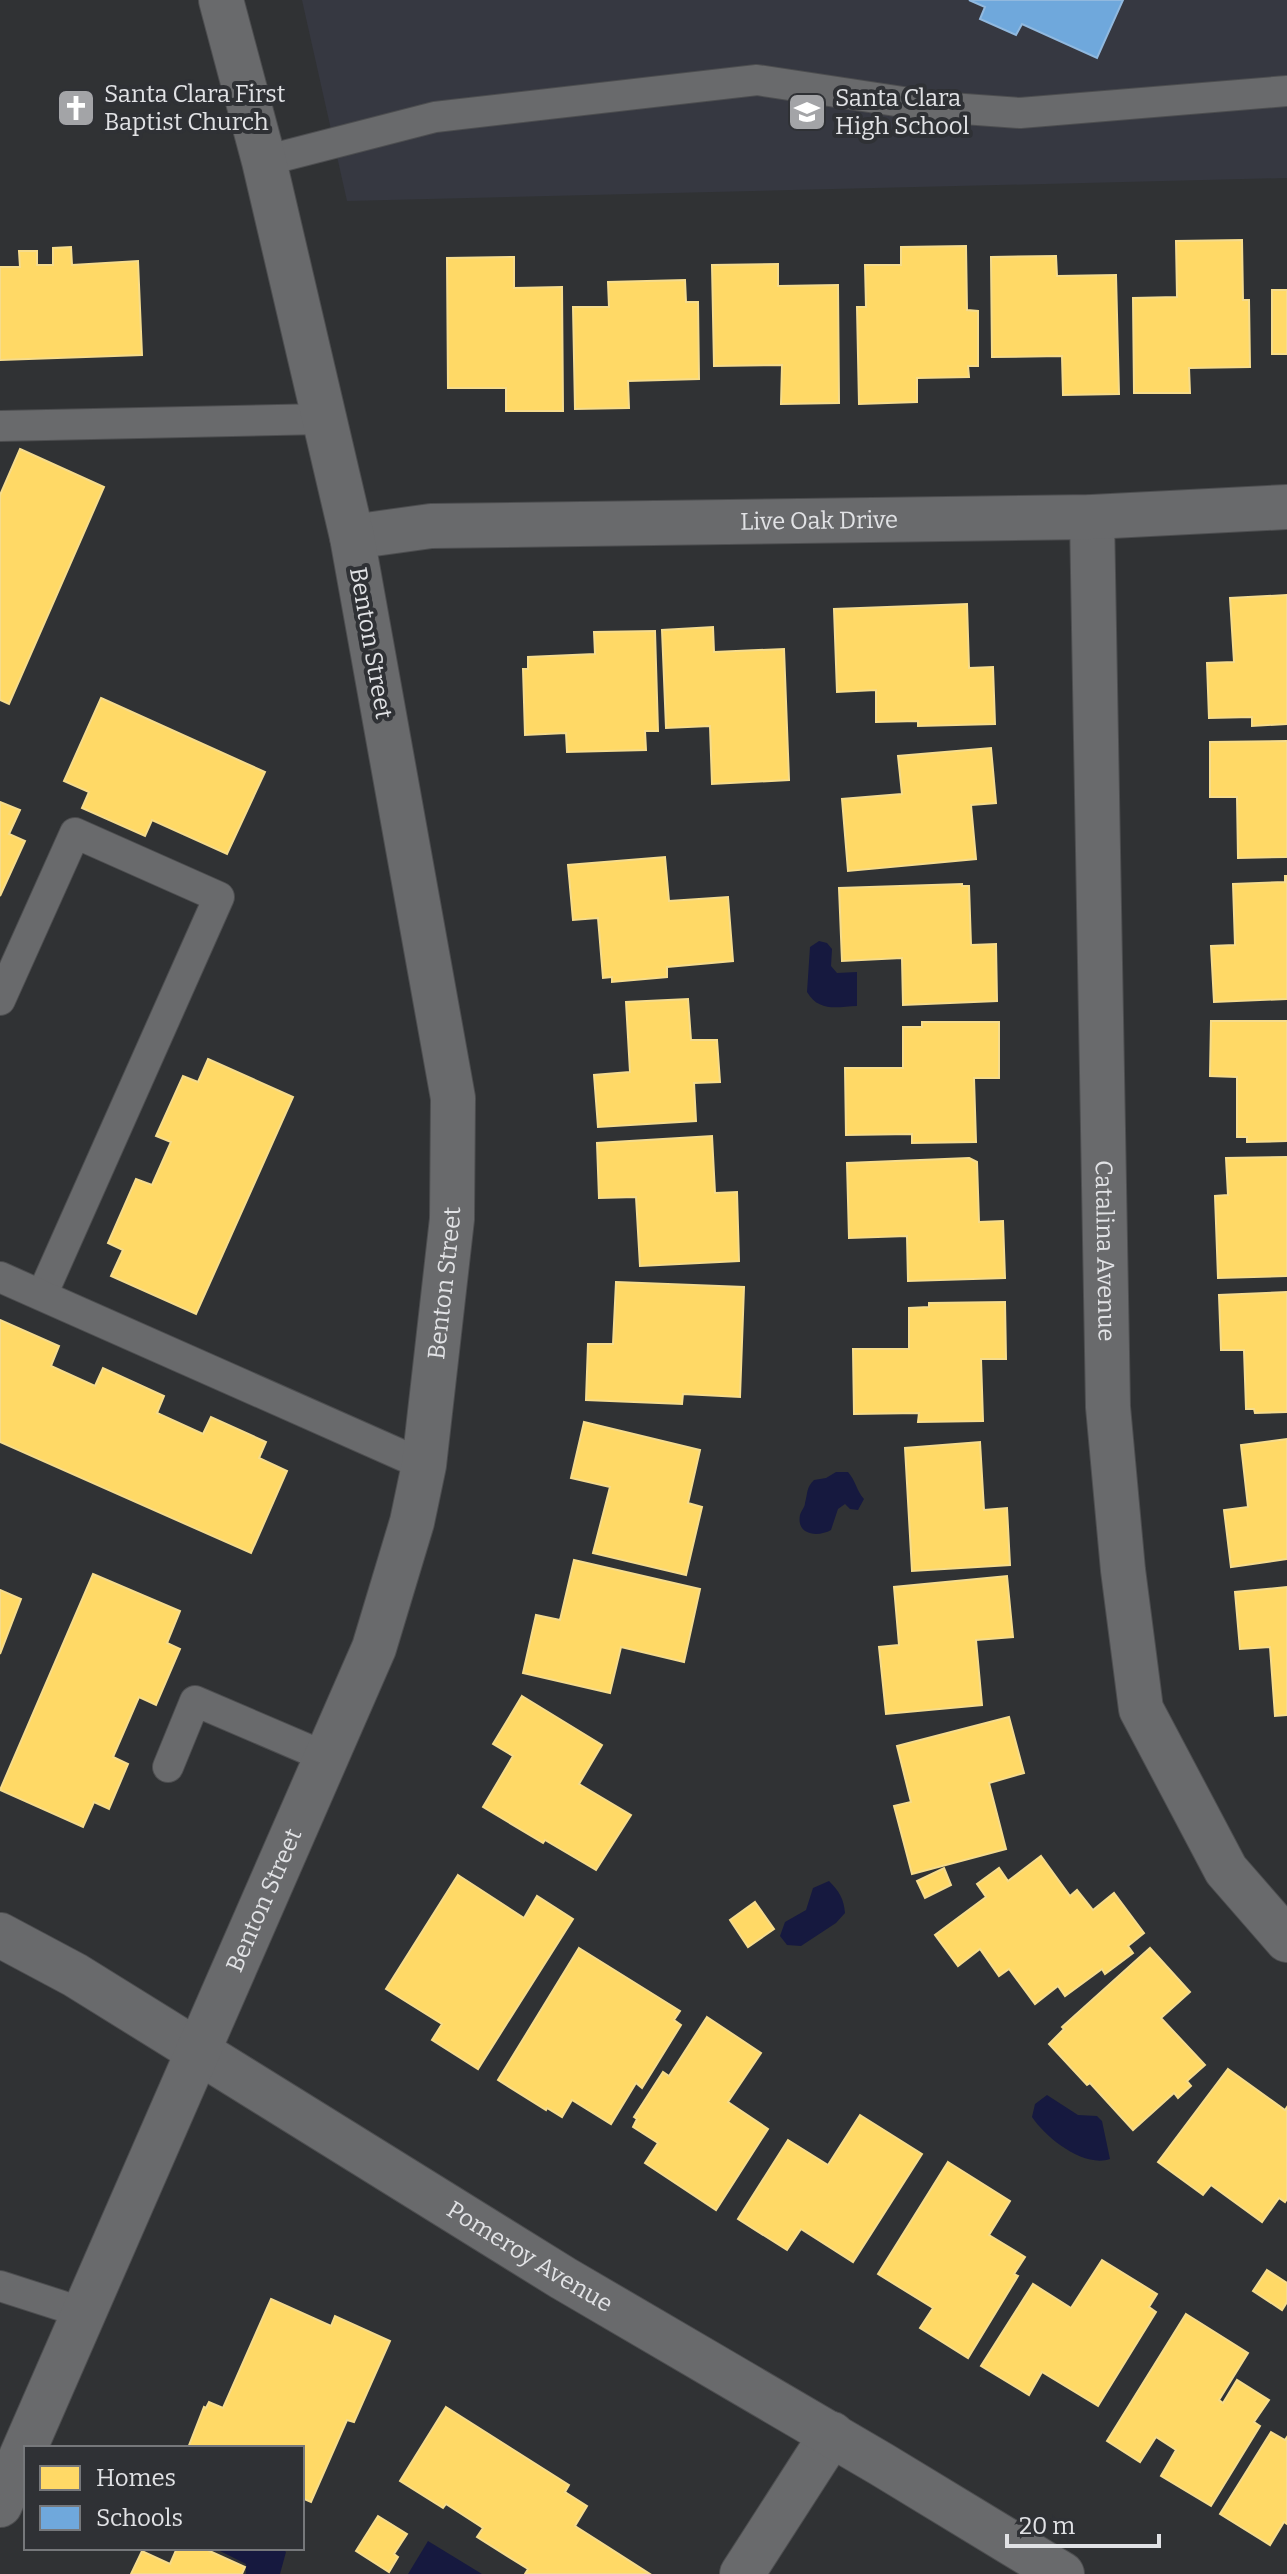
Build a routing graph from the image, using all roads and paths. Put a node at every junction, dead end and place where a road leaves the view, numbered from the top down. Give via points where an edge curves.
1 (221, 0) edge
2 (1287, 91) edge
3 (264, 161) junction
4 (324, 419) junction
5 (0, 426) edge
6 (1287, 507) edge
7 (1092, 517) junction
8 (352, 537) junction
9 (0, 1000) edge
10 (0, 1277) edge
11 (42, 1295) junction
12 (424, 1465) junction
13 (328, 1758) junction
14 (168, 1767) dead end
15 (0, 1935) edge
16 (1287, 1940) edge
17 (197, 2053) junction
18 (0, 2286) edge
19 (84, 2313) junction
20 (832, 2434) junction
21 (26, 2446) edge
22 (24, 2450) edge
23 (0, 2505) edge
24 (742, 2574) edge
25 (1062, 2574) edge

1 - 3 street, Benton Street
2 - 3 lane via 1020,113 936,107 757,80 435,117
3 - 4 street, Benton Street
4 - 5 lane
4 - 8 street, Benton Street
6 - 7 street, Live Oak Drive
7 - 8 street, Live Oak Drive via 431,526
7 - 16 street, Catalina Avenue via 1108,1407 1141,1709 1226,1870
8 - 12 street, Benton Street via 453,1098 452,1219
9 - 11 lane via 75,833 219,897
10 - 11 lane
11 - 12 lane
12 - 13 street, Benton Street via 374,1648
13 - 14 lane via 195,1701
13 - 17 street, Benton Street
15 - 17 street, Pomeroy Avenue via 75,1975
17 - 19 street, Benton Street
17 - 20 street, Pomeroy Avenue via 563,2278
18 - 19 lane
19 - 21 street, Benton Street
20 - 24 street
20 - 25 street, Pomeroy Avenue
22 - 23 street, Benton Street

